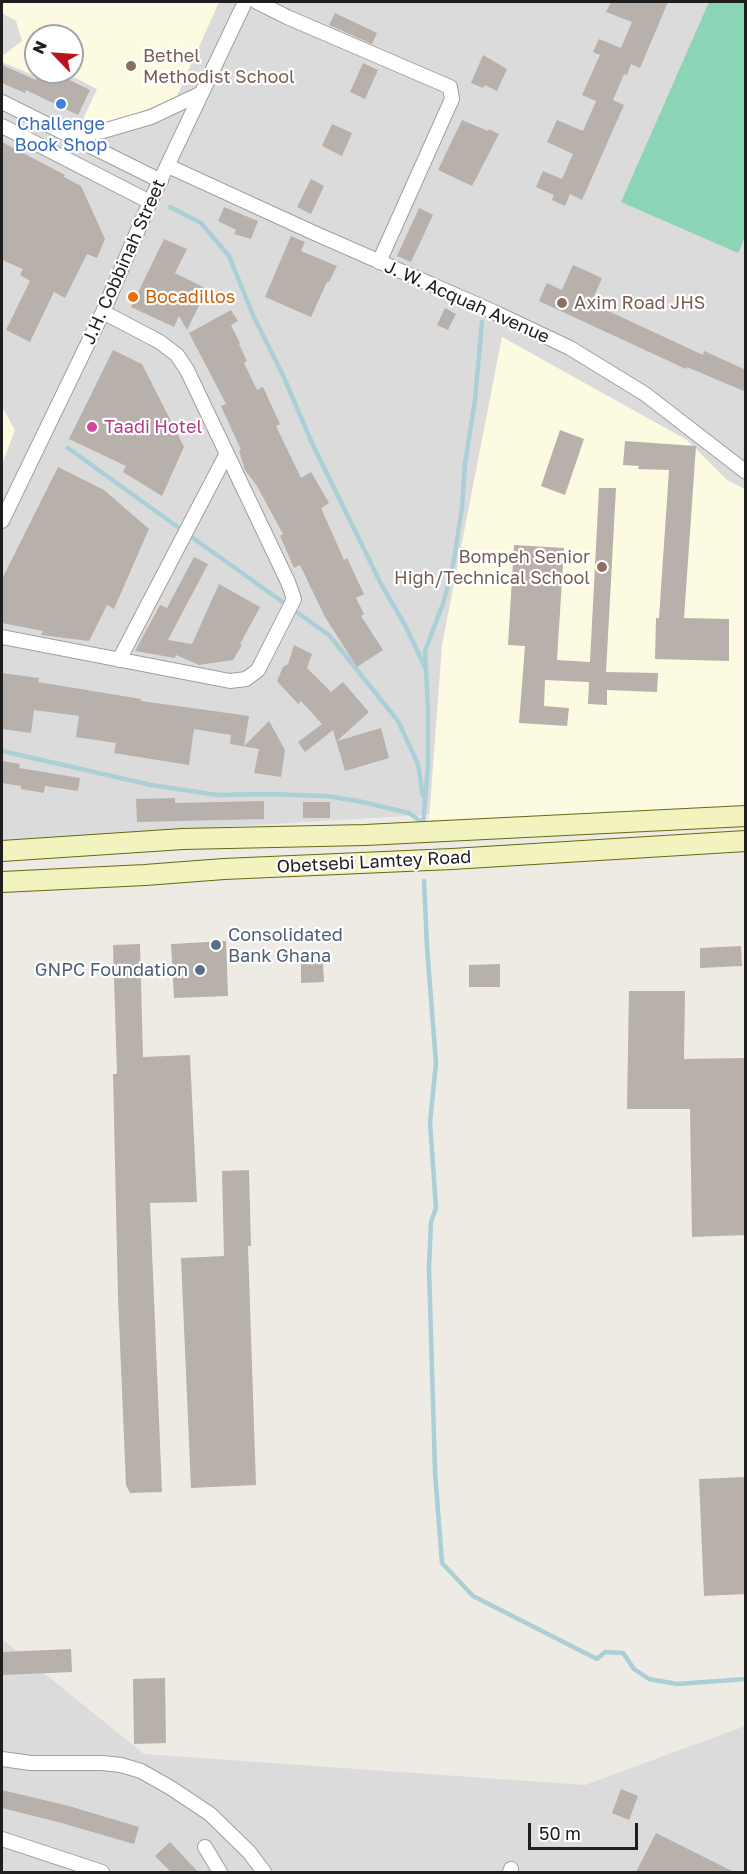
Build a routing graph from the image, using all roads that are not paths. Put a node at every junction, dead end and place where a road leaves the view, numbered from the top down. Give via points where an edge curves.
1 (245, 2) edge
2 (257, 2) edge
3 (202, 93) junction
4 (2, 102) edge
5 (2, 126) edge
6 (71, 136) junction
7 (168, 166) junction
8 (161, 181) junction
9 (150, 202) junction
10 (379, 262) junction
11 (103, 312) junction
12 (226, 455) junction
13 (746, 472) edge
14 (2, 521) edge
15 (2, 637) edge
16 (119, 660) junction
17 (746, 816) edge
18 (746, 841) edge
19 (2, 851) edge
20 (2, 882) edge
21 (2, 1759) edge
22 (2, 1839) edge
23 (205, 1847) dead end
24 (102, 1872) edge
25 (220, 1872) edge
26 (264, 1872) edge

1 - 3 street, J.H. Cobbinah Street
2 - 10 street via 450,87 452,99
3 - 6 street via 152,117
3 - 7 street, J.H. Cobbinah Street
4 - 6 street
5 - 9 street
6 - 8 street
7 - 8 street, J.H. Cobbinah Street
7 - 10 street, J. W. Acquah Avenue
8 - 9 street, J.H. Cobbinah Street
9 - 11 street, J.H. Cobbinah Street
10 - 13 street, J. W. Acquah Avenue via 570,348 645,394
11 - 12 street via 177,355
11 - 14 street, J.H. Cobbinah Street
12 - 16 street
12 - 16 street via 294,599 258,670 246,679 230,681
15 - 16 street
17 - 19 main road, Obetsebi Lamtey Road via 183,839
18 - 20 main road, Obetsebi Lamtey Road
21 - 26 street via 102,1763 141,1771 210,1814
22 - 24 street
23 - 25 street

